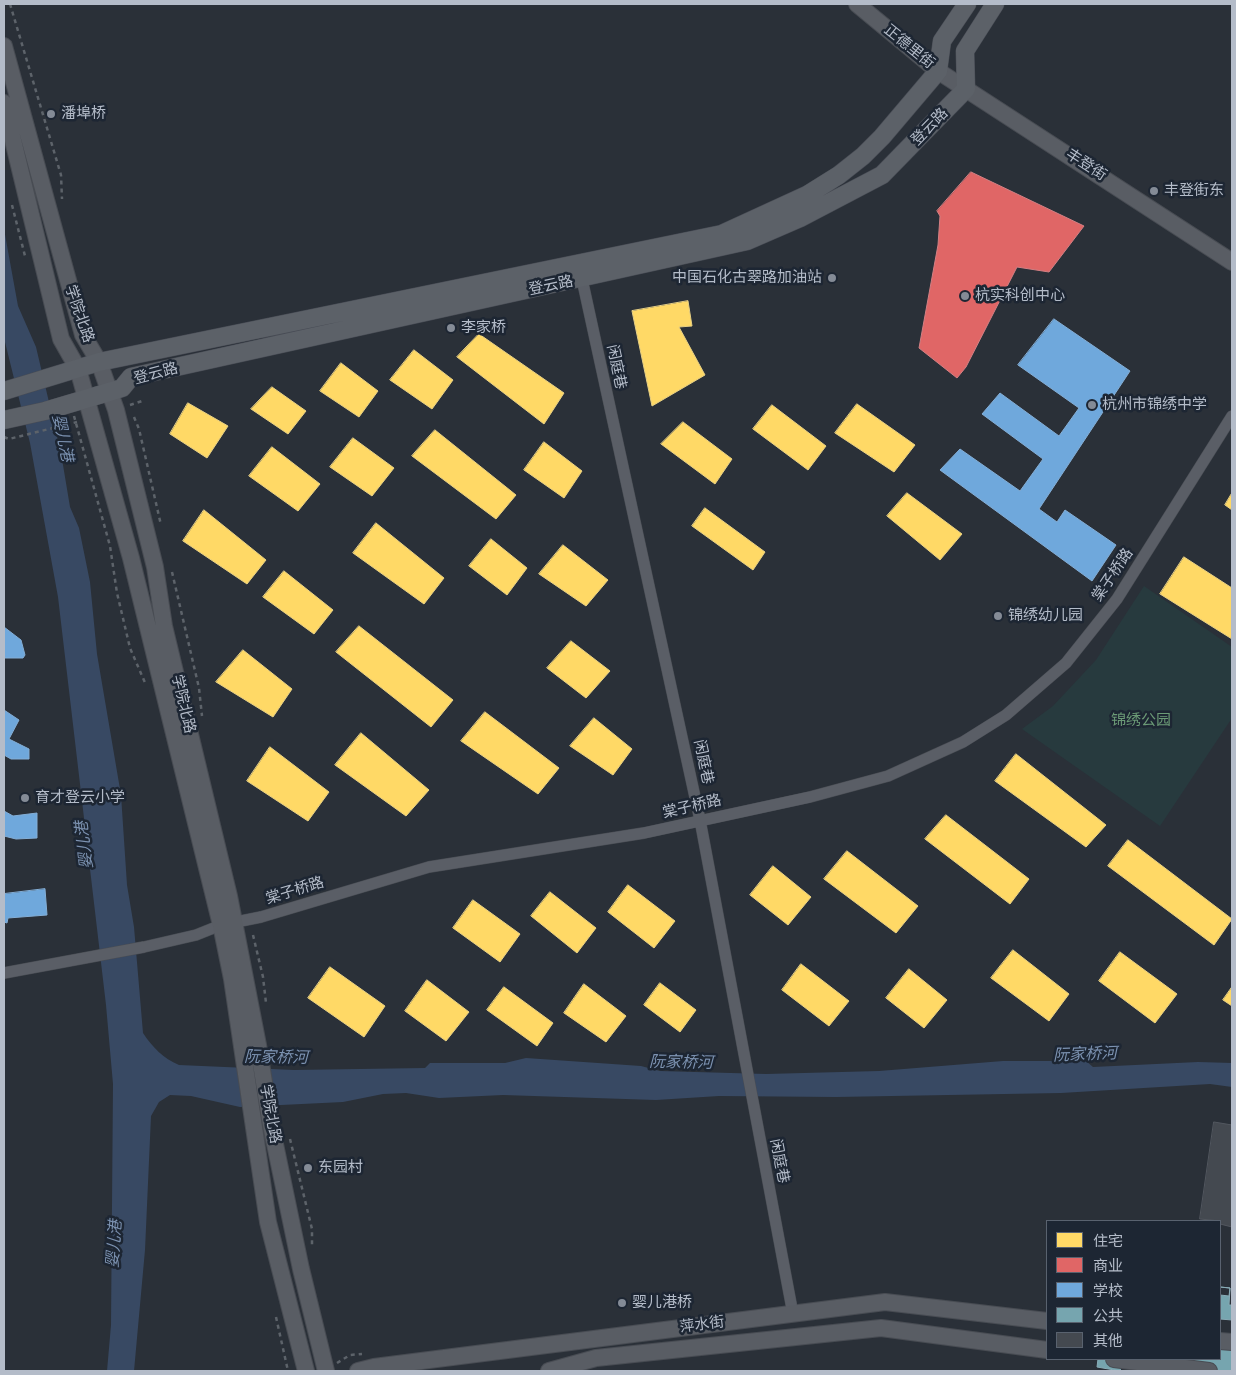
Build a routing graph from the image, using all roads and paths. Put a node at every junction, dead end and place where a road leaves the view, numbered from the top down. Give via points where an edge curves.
1 (857, 4) edge
2 (967, 4) edge
3 (994, 4) edge
4 (4, 46) edge
5 (938, 71) junction
6 (966, 89) junction
7 (4, 103) edge
8 (12, 203) dead end
9 (25, 258) dead end
10 (1232, 262) edge
11 (582, 279) junction
12 (99, 362) junction
13 (78, 369) junction
14 (4, 392) edge
15 (109, 392) junction
16 (78, 402) junction
17 (1232, 416) edge
18 (4, 420) edge
19 (52, 429) dead end
20 (4, 437) edge
21 (147, 688) dead end
22 (700, 820) junction
23 (228, 924) junction
24 (4, 973) edge
25 (288, 1133) dead end
26 (312, 1254) dead end
27 (793, 1314) junction
28 (1046, 1321) edge
29 (1046, 1350) edge
30 (1122, 1360) edge
31 (331, 1365) edge
32 (306, 1371) edge
33 (339, 1371) edge
34 (358, 1371) edge
35 (549, 1371) edge
36 (1209, 1371) edge

1 - 5 main road, 正德里街
2 - 5 main road via 942,41
3 - 6 main road via 965,51
4 - 12 main road, 学院北路 via 83,335
5 - 6 main road, 丰登街
5 - 12 main road, 登云路 via 882,137 839,175 807,195 722,234
6 - 10 main road, 丰登街
6 - 11 main road, 登云路 via 882,175 800,218 747,241
7 - 13 main road, 学院北路 via 61,339
8 - 9 path
11 - 15 main road, 登云路 via 131,377 122,388
11 - 22 street, 闲庭巷
12 - 13 main road, 登云路
12 - 15 main road, 学院北路
13 - 14 main road, 登云路
13 - 16 main road, 学院北路
15 - 16 main road, 登云路
15 - 23 main road, 学院北路 via 155,567 164,626
16 - 18 main road, 登云路
16 - 21 path via 130,648
16 - 23 main road, 学院北路 via 131,558
17 - 22 street, 棠子桥路 via 1117,599 1066,663 1006,715 963,742 888,776 810,797
19 - 20 path via 9,439
22 - 23 street, 棠子桥路 via 644,833 429,866
22 - 27 street, 闲庭巷
23 - 24 street, 棠子桥路 via 144,947
23 - 31 main road, 学院北路 via 258,1045 301,1269
23 - 32 main road, 学院北路 via 232,980 268,1222
25 - 26 path via 312,1229
27 - 28 main road, 萍水街 via 885,1302
27 - 34 main road, 萍水街
29 - 35 main road, 萍水街 via 881,1328 596,1358
30 - 36 main road
31 - 33 path

